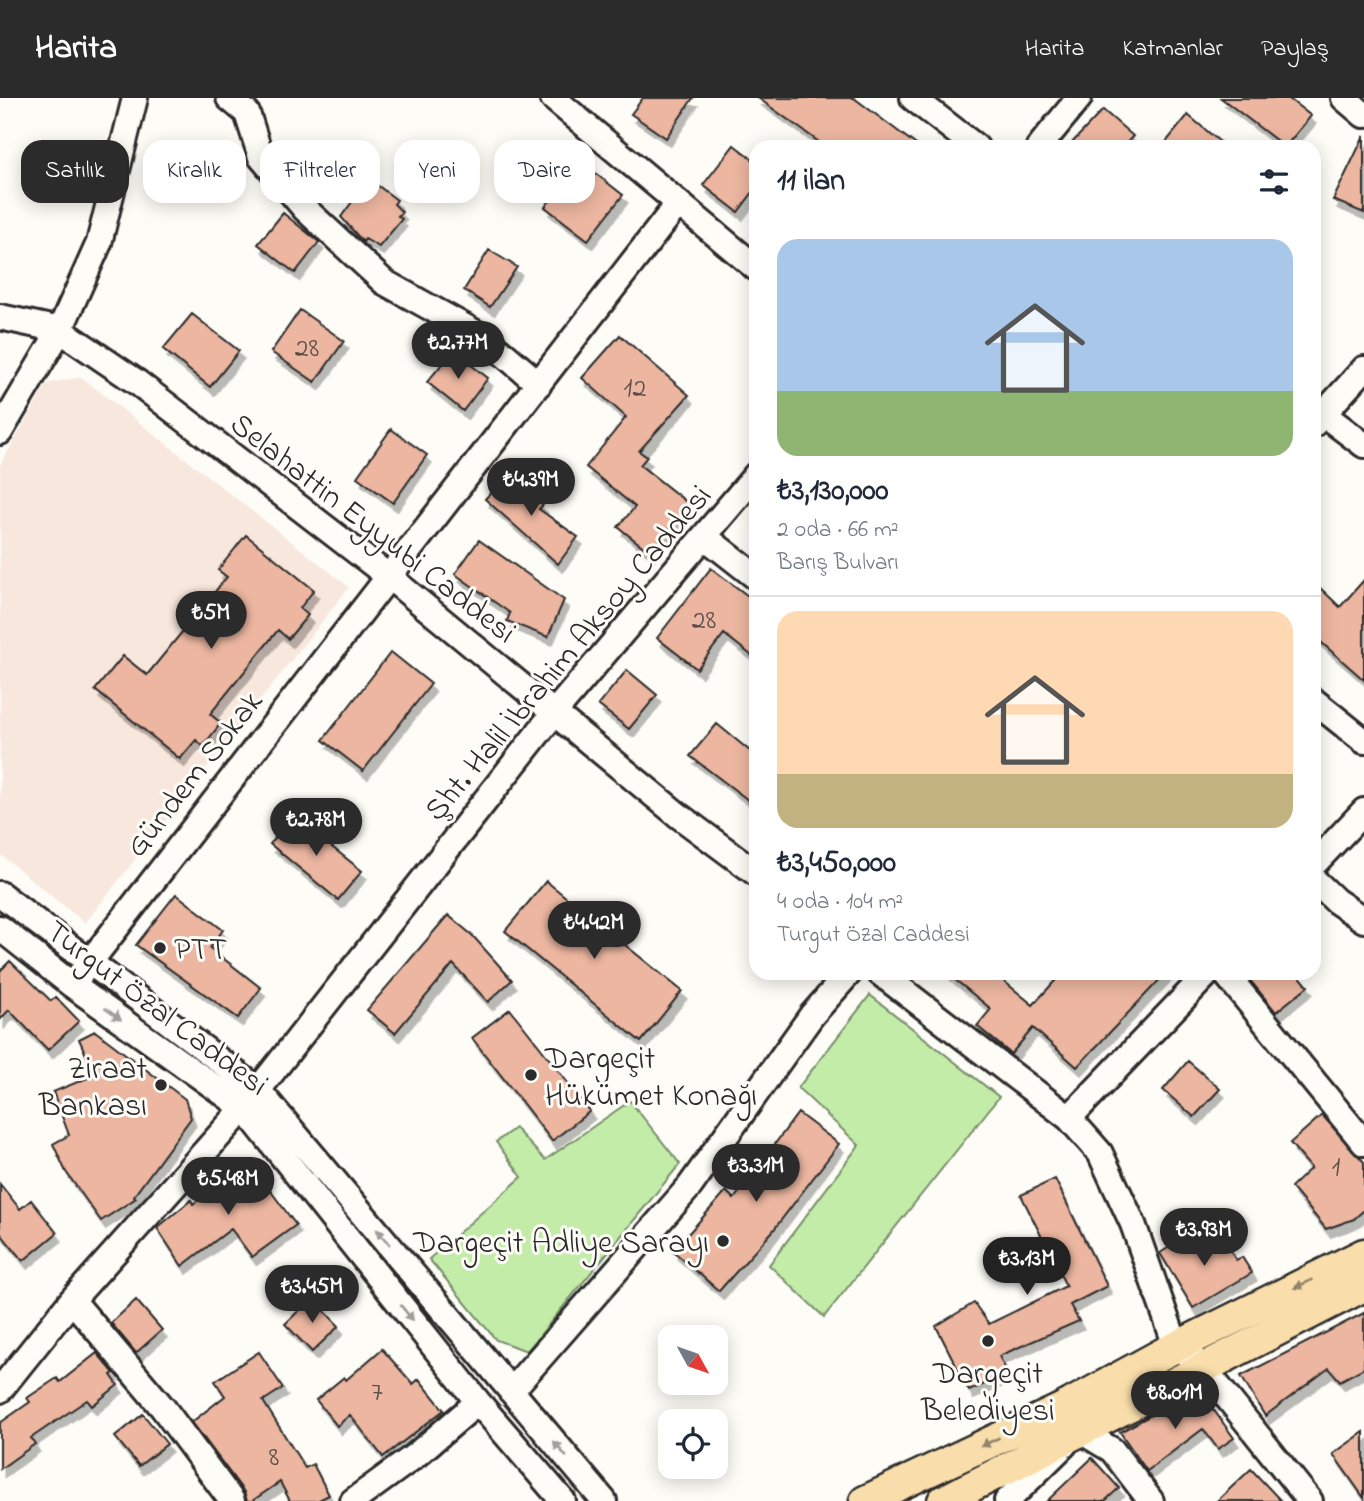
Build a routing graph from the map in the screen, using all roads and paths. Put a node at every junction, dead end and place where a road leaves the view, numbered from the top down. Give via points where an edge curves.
1 (135, 98) edge
2 (229, 98) edge
3 (553, 98) edge
4 (913, 98) edge
5 (1080, 98) edge
6 (1344, 98) edge
7 (1364, 114) edge
8 (967, 140) edge
9 (1045, 140) edge
10 (677, 205) junction
11 (749, 262) edge
12 (0, 317) edge
13 (60, 330) junction
14 (1364, 369) edge
15 (539, 384) junction
16 (1321, 411) edge
17 (1321, 418) edge
18 (0, 432) edge
19 (1364, 445) edge
20 (749, 484) edge
21 (705, 537) junction
22 (749, 572) edge
23 (388, 576) junction
24 (1321, 707) edge
25 (554, 713) junction
26 (1364, 741) edge
27 (1364, 811) edge
28 (1321, 857) edge
29 (749, 867) edge
30 (1321, 887) edge
31 (0, 894) edge
32 (1364, 920) edge
33 (0, 928) edge
34 (89, 962) junction
35 (843, 980) edge
36 (889, 980) edge
37 (1202, 980) edge
38 (1231, 980) edge
39 (72, 985) junction
40 (251, 1099) junction
41 (1069, 1118) junction
42 (1364, 1143) edge
43 (1364, 1254) edge
44 (1364, 1286) edge
45 (72, 1300) junction
46 (1176, 1346) junction
47 (1203, 1367) junction
48 (0, 1390) edge
49 (512, 1391) junction
50 (478, 1402) junction
51 (1071, 1419) junction
52 (232, 1501) edge
53 (353, 1501) edge
54 (563, 1501) edge
55 (604, 1501) edge
56 (865, 1501) edge
57 (943, 1501) edge
58 (1007, 1501) edge
59 (1150, 1501) edge
60 (1310, 1501) edge

1 - 13 street via 99,243
2 - 15 street via 247,113 261,157 305,209 384,282 485,338
3 - 10 street
4 - 8 street
5 - 9 street
6 - 7 street
10 - 11 street
10 - 15 street, Gündem Sokak
12 - 13 street, Selahattin Eyyubi Caddesi
13 - 18 street
13 - 23 street, Selahattin Eyyubi Caddesi via 138,383
14 - 16 street
15 - 23 street, Gündem Sokak
17 - 19 street
20 - 21 street, Şht. Halil İbrahim Aksoy Caddesi
21 - 22 street
21 - 25 street, Şht. Halil İbrahim Aksoy Caddesi
23 - 25 street, Selahattin Eyyubi Caddesi
23 - 34 street, Gündem Sokak
24 - 26 street
25 - 29 street, Selahattin Eyyubi Caddesi
25 - 40 street, Şht. Halil İbrahim Aksoy Caddesi
27 - 28 street
30 - 32 street
31 - 34 street, Turgut Özal Caddesi
33 - 39 street, Turgut Özal Caddesi
34 - 39 street, Gündem Sokak
34 - 40 street, Turgut Özal Caddesi
35 - 49 street via 812,1015 690,1186
36 - 41 street
37 - 41 street
38 - 42 street
39 -> 40 street, Turgut Özal Caddesi
40 - 45 street, Şht. Halil İbrahim Aksoy Caddesi
49 -> 40 street, Turgut Özal Caddesi
40 -> 50 street, Turgut Özal Caddesi
41 - 46 street via 1100,1153 1133,1224
43 -> 46 main road
44 - 47 main road
45 - 48 street, Şht. Halil İbrahim Aksoy Caddesi
45 - 52 street via 163,1408
46 - 47 street
46 - 51 main road
47 - 51 main road
47 - 60 street
55 -> 49 street, Turgut Özal Caddesi
50 - 53 street
50 - 54 street, Turgut Özal Caddesi
51 -> 56 main road
51 - 57 main road
51 - 58 street
51 - 59 street via 1112,1450

